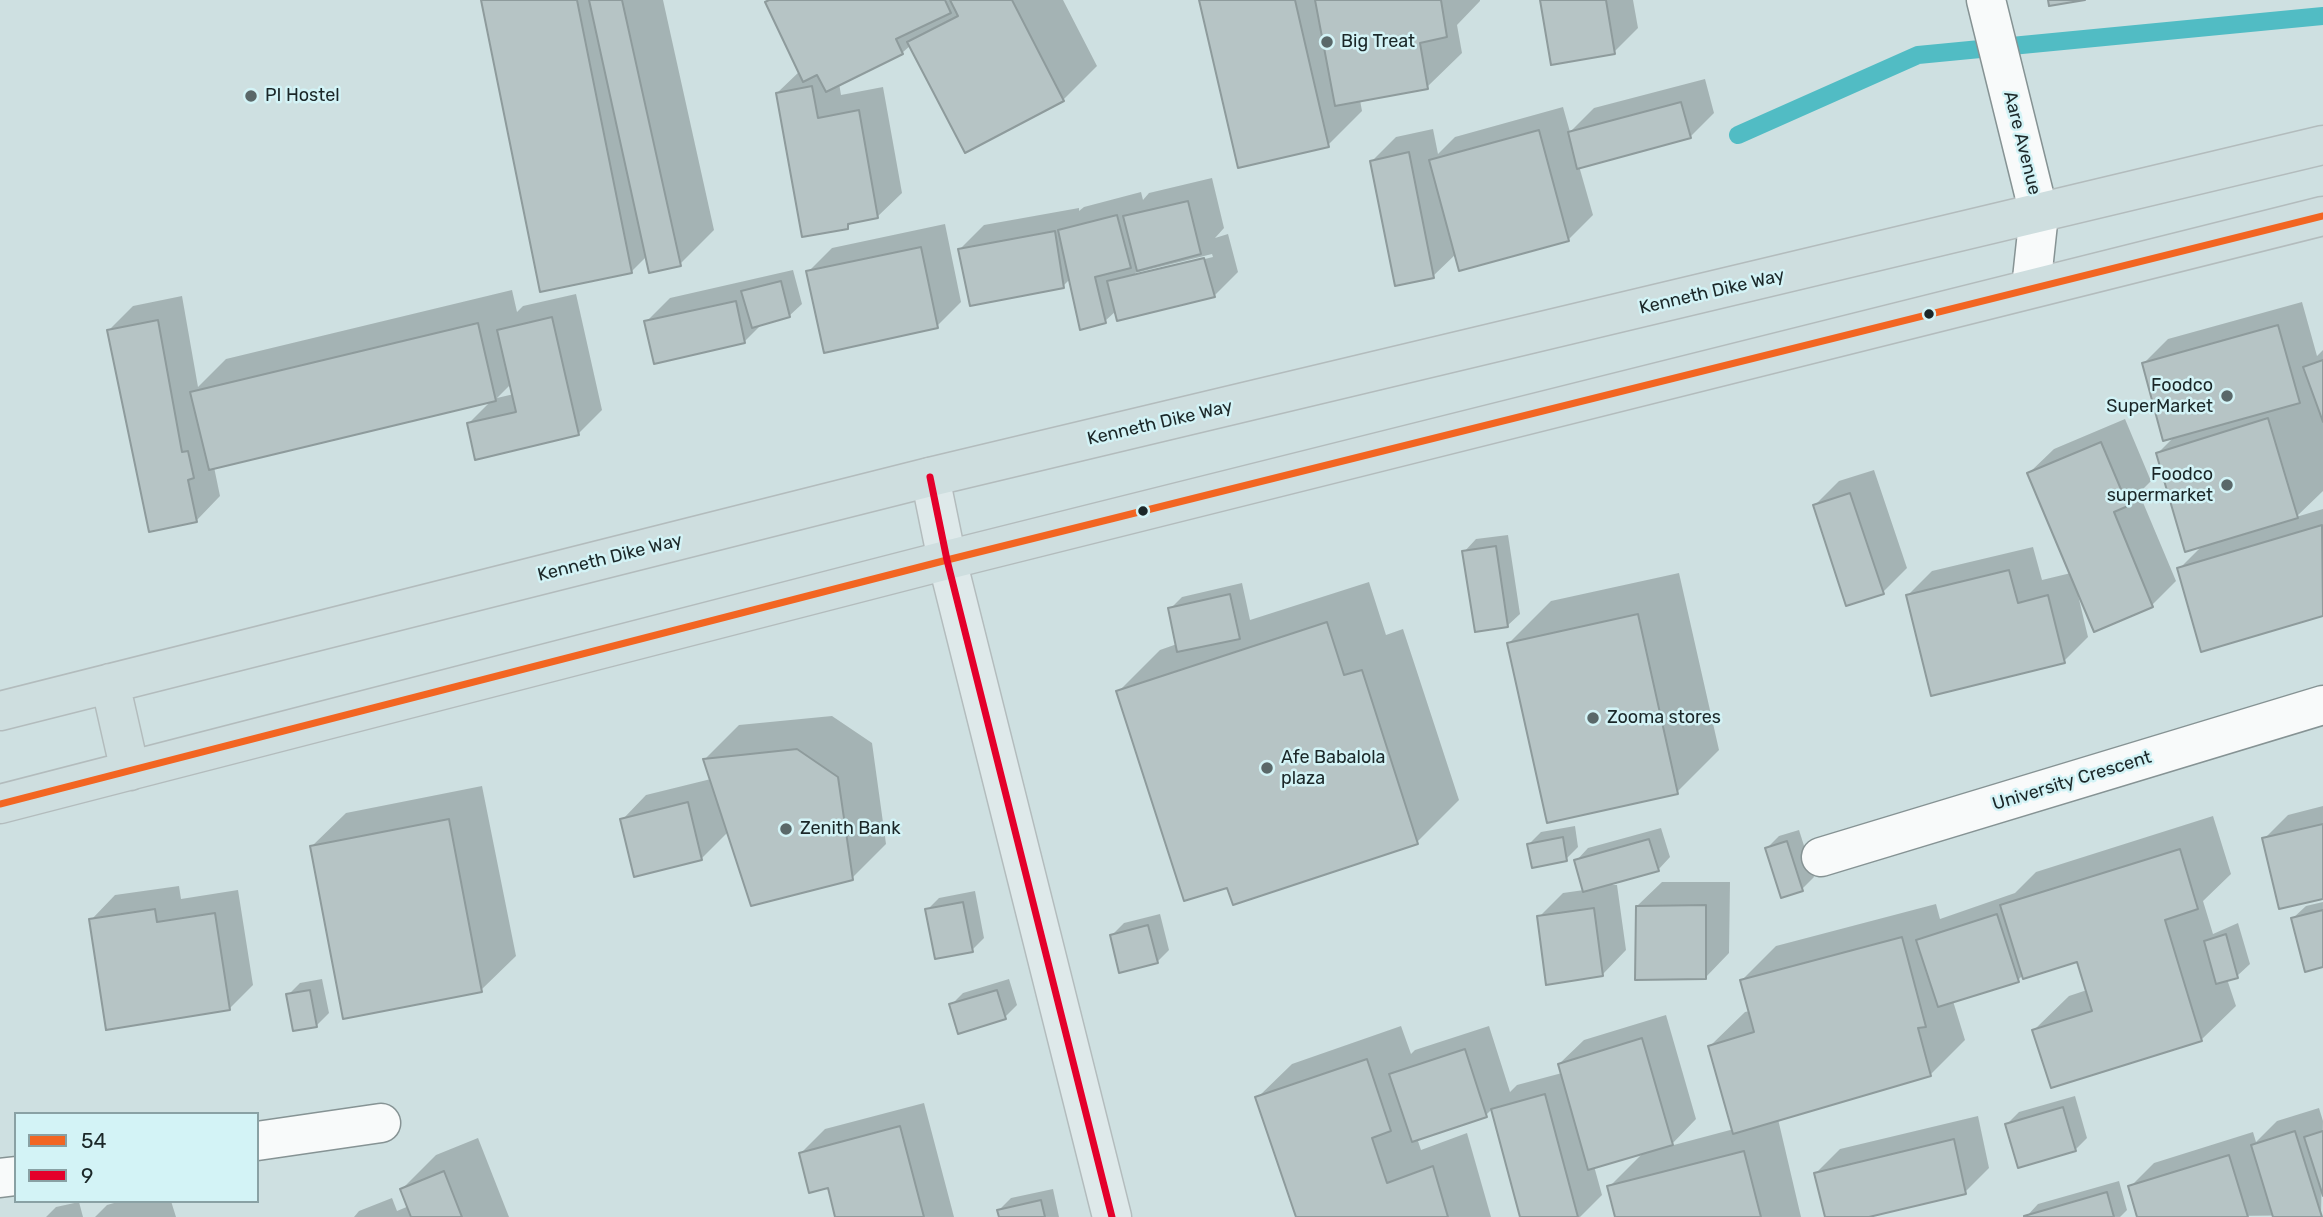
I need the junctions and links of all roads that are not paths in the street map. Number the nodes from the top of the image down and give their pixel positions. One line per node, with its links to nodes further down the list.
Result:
1 (1986, 0): 3 (street, Aare Avenue)
2 (2323, 145): 3 (highway, Kenneth Dike Way)
3 (2039, 214): 5 (street, Aare Avenue); 6 (highway, Kenneth Dike Way)
4 (2323, 216): 5 (highway)
5 (2031, 288): 7 (highway)
6 (930, 477): 7 (main road); 8 (highway, Kenneth Dike Way)
7 (947, 560): 11 (highway); 16 (main road)
8 (110, 683): 10 (highway, Kenneth Dike Way); 11 (highway)
9 (2323, 705): 13 (street, University Crescent)
10 (0, 711)
11 (130, 771): 12 (highway)
12 (0, 804)
13 (1821, 857)
14 (381, 1123): 15 (street)
15 (259, 1141)
16 (1112, 1217)

